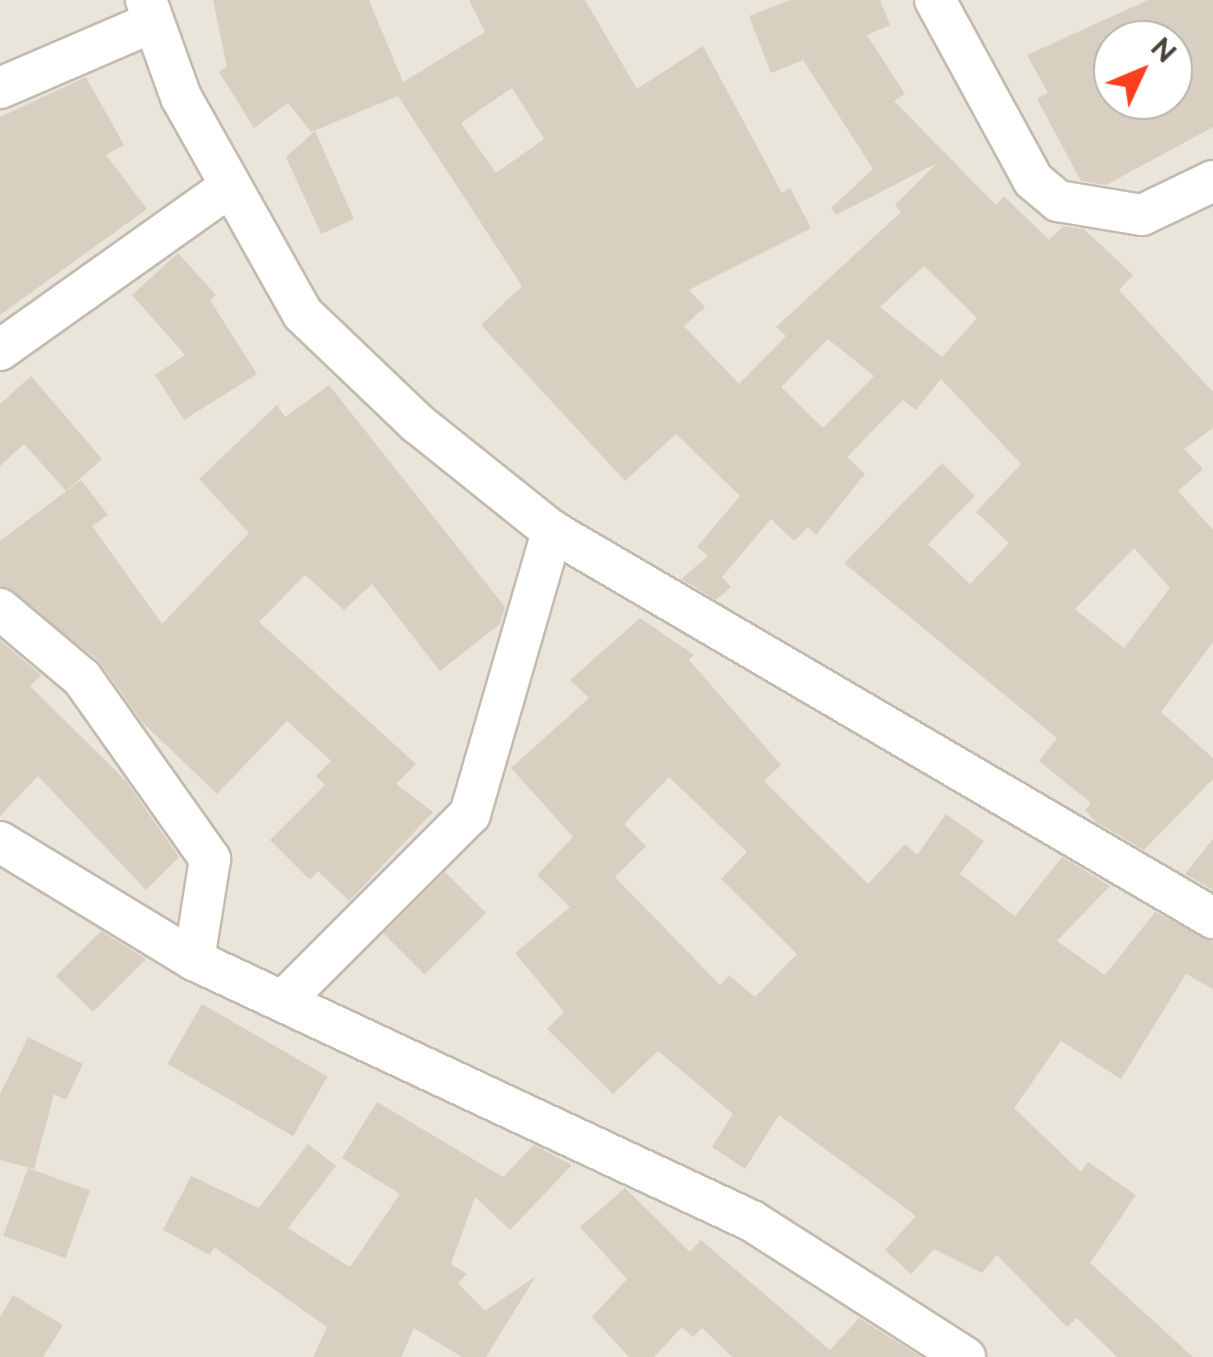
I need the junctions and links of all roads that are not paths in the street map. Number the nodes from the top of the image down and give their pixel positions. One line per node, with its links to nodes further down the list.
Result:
1 (935, 0): 4 (street)
2 (148, 12): 3 (street); 5 (street)
3 (0, 88)
4 (1213, 181)
5 (228, 188): 6 (street); 7 (street)
6 (0, 350)
7 (552, 531): 10 (street); 12 (street)
8 (0, 609): 11 (street)
9 (0, 842): 11 (street)
10 (1213, 918)
11 (194, 960): 12 (street)
12 (284, 1000): 13 (street)
13 (965, 1357)

